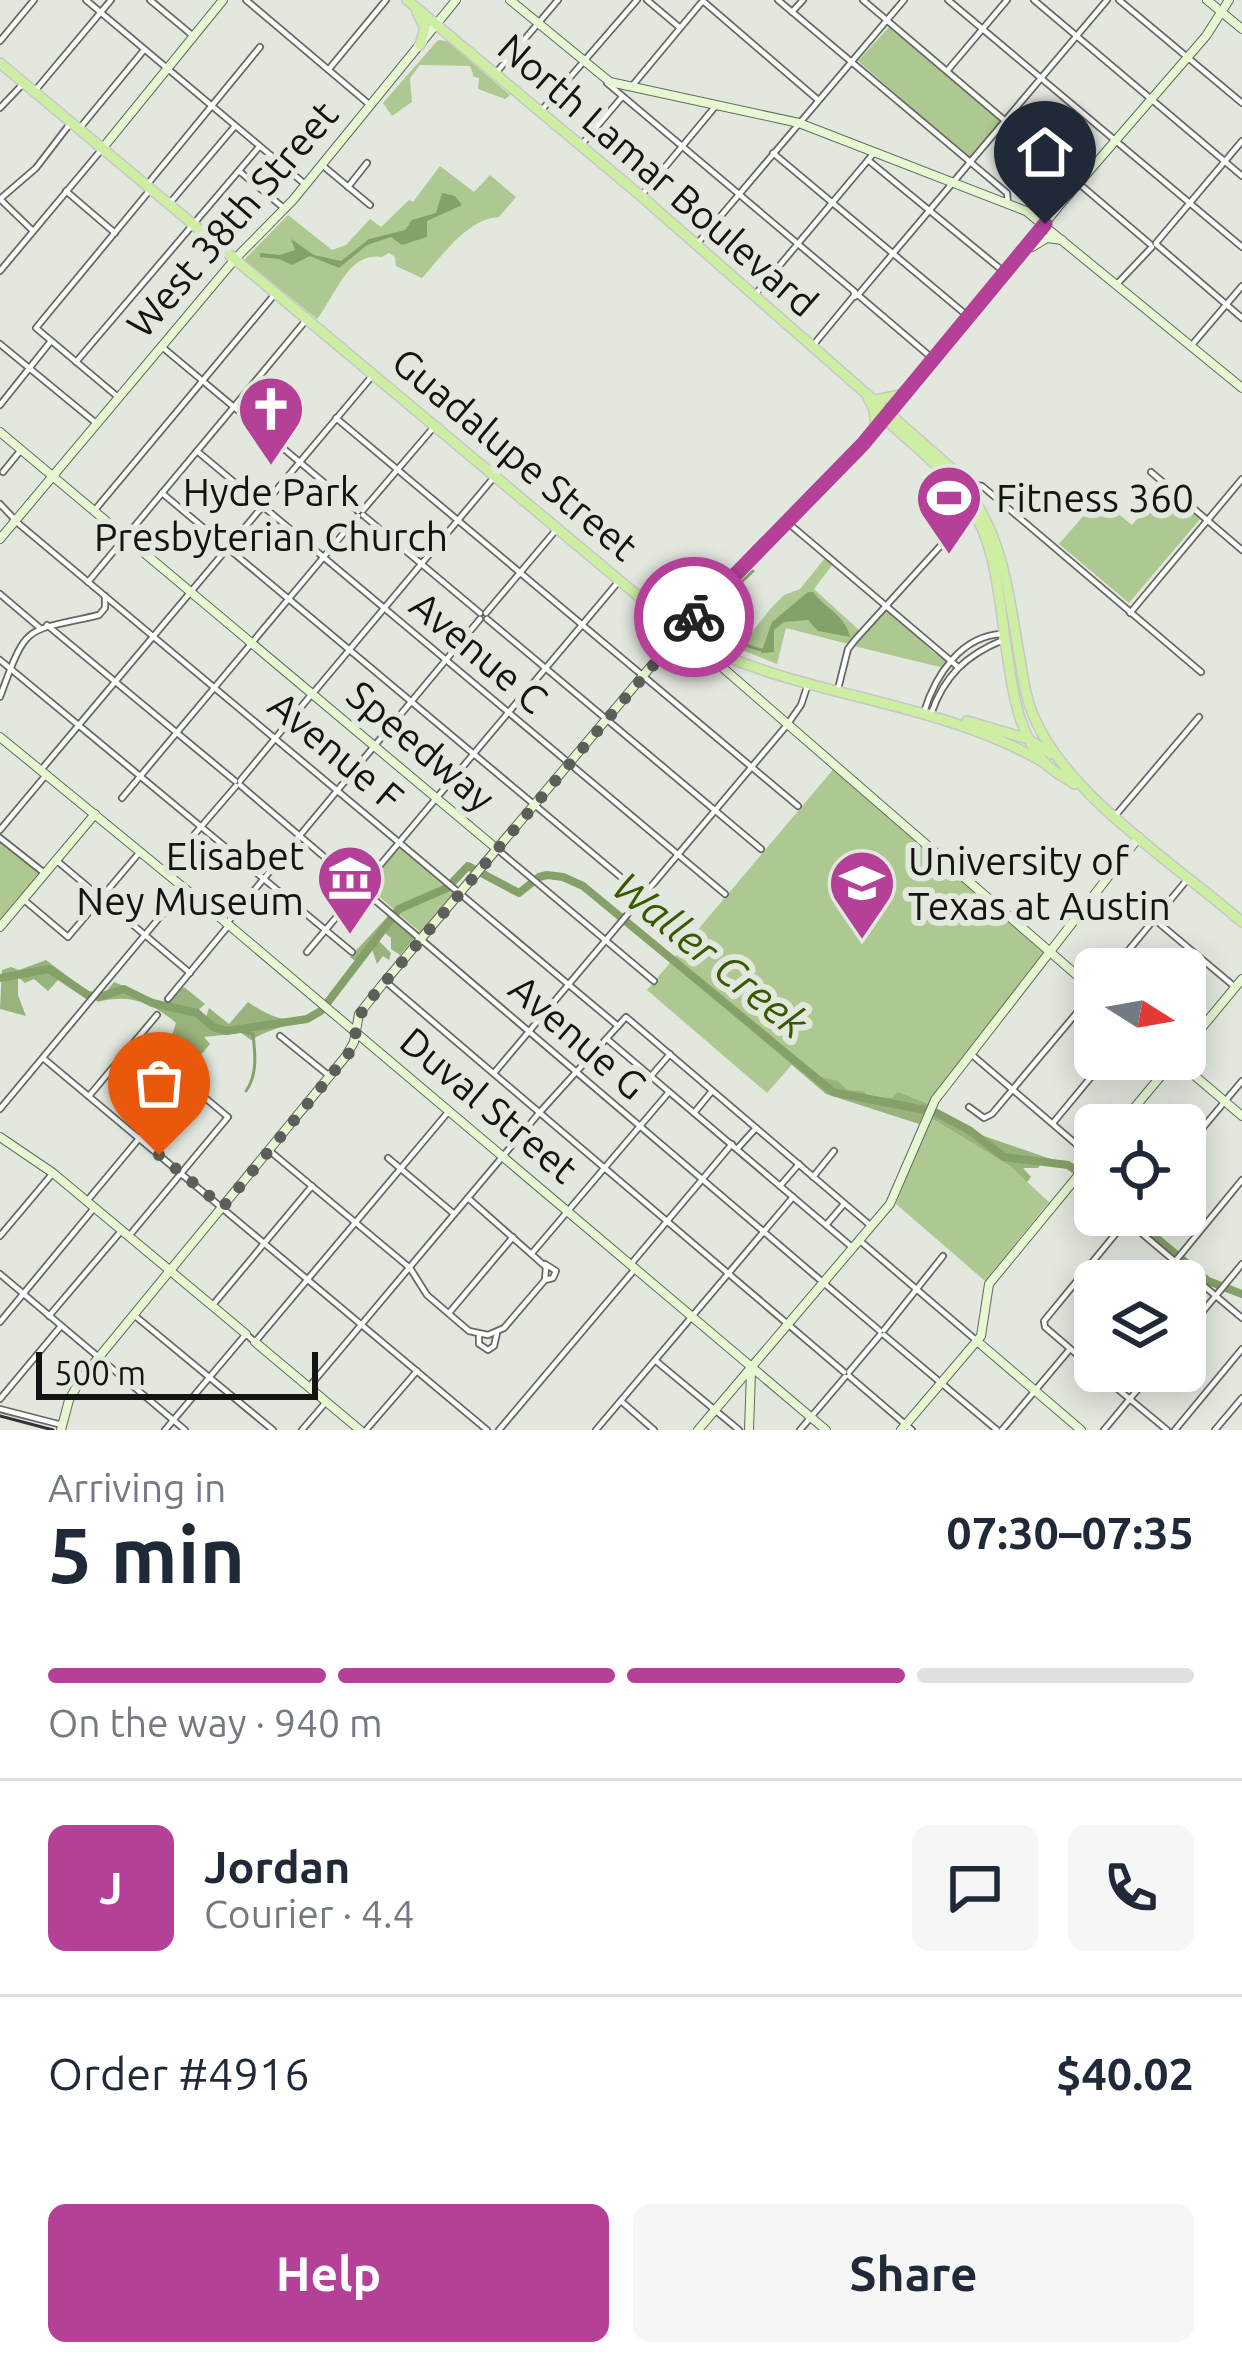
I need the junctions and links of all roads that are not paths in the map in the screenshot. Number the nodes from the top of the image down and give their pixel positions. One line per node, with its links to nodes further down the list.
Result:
1 (34, 0): 38 (street)
2 (86, 0): 27 (street)
3 (111, 0): 27 (street)
4 (150, 0): 35 (street)
5 (246, 0): 47 (street)
6 (386, 0): 47 (street)
7 (456, 0): 31 (street, West 38th Street)
8 (510, 0): 30 (street)
9 (558, 0): 30 (street)
10 (637, 0): 43 (street)
11 (647, 0): 32 (street)
12 (703, 0): 32 (street); 56 (street)
13 (778, 0): 28 (street)
14 (803, 0): 28 (street)
15 (863, 0): 29 (street)
16 (904, 0): 29 (street)
17 (948, 0): 33 (street)
18 (1007, 0): 33 (street)
19 (1034, 0): 36 (street)
20 (1107, 0): 36 (street)
21 (1119, 0): 42 (street)
22 (1208, 0): 26 (street)
23 (1229, 0): 26 (street)
24 (219, 2): 35 (street)
25 (411, 3): 31 (main road, North Lamar Boulevard); 39 (main road)
26 (1220, 10): 34 (street); 42 (street)
27 (101, 12): 41 (street); 54 (street)
28 (792, 12): 44 (street)
29 (887, 20): 44 (street); 48 (street)
30 (538, 23): 43 (street); 49 (street)
31 (436, 25): 37 (main road, North Lamar Boulevard); 39 (street, West 38th Street)
32 (680, 28): 53 (street)
33 (982, 29): 48 (street); 50 (street)
34 (1242, 29)
35 (194, 37): 46 (street)
36 (1077, 37): 50 (street); 57 (street)
37 (454, 40): 39 (main road); 49 (main road, North Lamar Boulevard)
38 (0, 41)
39 (420, 45): 60 (street, West 38th Street)
40 (260, 47): 62 (street)
41 (145, 49): 46 (street); 66 (street)
42 (1188, 58): 57 (street); 58 (street)
43 (582, 60): 51 (street); 63 (street)
44 (851, 62): 56 (street); 77 (street)
45 (0, 63): 52 (main road, Guadalupe Street)
46 (166, 70): 62 (street); 73 (street)
47 (328, 70): 60 (street)
48 (947, 71): 64 (street)
49 (495, 74): 63 (main road, North Lamar Boulevard)
50 (1042, 78): 64 (street); 68 (street)
51 (603, 79): 53 (street); 55 (street)
52 (23, 83): 54 (main road, Guadalupe Street); 61 (street)
53 (632, 86): 59 (street)
54 (34, 92): 66 (main road, Guadalupe Street)
55 (622, 97): 71 (street); 72 (street)
56 (819, 100): 65 (street)
57 (1152, 100): 68 (street); 76 (street)
58 (1242, 103)
59 (717, 104): 65 (street); 72 (street)
60 (371, 106): 79 (street, West 38th Street)
61 (0, 108)
62 (211, 108): 67 (street); 86 (street)
63 (540, 112): 71 (main road, North Lamar Boulevard)
64 (1006, 120): 77 (street); 83 (street)
65 (799, 123): 74 (street); 75 (street)
66 (75, 126): 73 (main road, Guadalupe Street); 90 (street)
67 (235, 126): 70 (street); 93 (street)
68 (1116, 141): 83 (street); 91 (street)
69 (1242, 141): 76 (street)
70 (260, 146): 80 (street); 84 (street)
71 (581, 146): 89 (main road, North Lamar Boulevard)
72 (683, 146): 88 (street); 89 (street)
73 (102, 148): 86 (main road, Guadalupe Street); 87 (street)
74 (773, 153): 88 (street); 92 (street)
75 (871, 156): 82 (street); 92 (street); 97 (street)
76 (1225, 161): 81 (street); 91 (street)
77 (969, 162): 82 (street); 94 (street)
78 (367, 163): 85 (street)
79 (322, 165): 84 (street, West 38th Street); 85 (street)
80 (238, 171): 96 (street); 98 (street)
81 (1242, 176)
82 (951, 182): 94 (street); 97 (street)
83 (1080, 183): 99 (street); 104 (street)
84 (306, 185): 96 (street, West 38th Street)
85 (347, 187): 95 (street)
86 (148, 188): 93 (main road, Guadalupe Street); 101 (street)
87 (66, 191): 100 (street); 101 (street)
88 (737, 195): 103 (street); 105 (street)
89 (641, 196): 103 (main road, North Lamar Boulevard)
90 (0, 199): 100 (street)
91 (1189, 202): 104 (street); 106 (street)
92 (832, 203): 105 (street); 108 (street)
93 (169, 204): 98 (main road, Guadalupe Street)
94 (1008, 204): 99 (street)
95 (370, 205)
96 (285, 209): 109 (street, West 38th Street)
97 (928, 209): 108 (street); 111 (street)
98 (193, 224): 109 (main road, Guadalupe Street); 127 (street)
99 (1045, 224): 102 (street); 107 (street)
100 (33, 230): 110 (street)
101 (115, 233): 121 (street)
102 (1063, 240): 107 (street); 112 (street)
103 (697, 244): 116 (main road, North Lamar Boulevard)
104 (1153, 244): 112 (street); 117 (street)
105 (797, 246): 115 (street); 116 (street)
106 (1242, 247)
107 (1026, 251): 111 (street)
108 (892, 252): 115 (street); 120 (street)
109 (235, 259): 114 (main road, Guadalupe Street); 123 (street, West 38th Street)
110 (0, 271)
111 (1007, 274): 120 (street)
112 (1117, 284): 124 (street)
113 (1242, 286): 117 (street)
114 (276, 293): 119 (main road, Guadalupe Street); 130 (street)
115 (856, 294): 125 (street); 126 (street)
116 (754, 296): 125 (main road, North Lamar Boulevard)
117 (1226, 304): 118 (street); 124 (street)
118 (1242, 318)
119 (307, 319): 129 (main road, Guadalupe Street); 136 (street)
120 (970, 319): 126 (street)
121 (51, 341): 127 (street); 128 (street)
122 (0, 344): 128 (street)
123 (161, 346): 130 (street); 133 (street, West 38th Street)
124 (1191, 346): 131 (street)
125 (812, 348): 134 (main road, North Lamar Boulevard)
126 (935, 361): 132 (street)
127 (76, 362): 133 (street)
128 (29, 369): 135 (street); 139 (street)
129 (373, 374): 138 (street); 140 (main road, Guadalupe Street)
130 (203, 381): 136 (street); 157 (street)
131 (1242, 388)
132 (906, 394): 134 (main road); 137 (street)
133 (118, 397): 139 (street, West 38th Street)
134 (872, 402): 137 (main road, North Lamar Boulevard); 141 (main road)
135 (0, 406)
136 (233, 407): 144 (street); 145 (street)
137 (887, 416): 141 (street); 152 (main road, North Lamar Boulevard)
138 (336, 418): 145 (street); 146 (street)
139 (96, 423): 149 (street, West 38th Street)
140 (434, 426): 146 (street); 150 (main road, Guadalupe Street)
141 (875, 429): 163 (street)
142 (0, 432): 143 (street, Speedway)
143 (21, 449): 147 (street); 149 (street, Speedway)
144 (197, 451): 153 (street); 156 (street, Avenue C)
145 (300, 463): 156 (street); 159 (street)
146 (397, 470): 159 (street); 161 (street)
147 (3, 472)
148 (1151, 472): 162 (street)
149 (53, 476): 157 (street, Speedway); 160 (street, West 38th Street)
150 (495, 476): 161 (street); 164 (main road, Guadalupe Street)
151 (1242, 479): 162 (street)
152 (964, 488): 154 (street); 154 (street); 158 (main road, North Lamar Boulevard); 169 (main road, North Lamar Boulevard)
153 (162, 493): 165 (street); 168 (street)
154 (995, 499): 183 (street)
155 (0, 504): 160 (street, Avenue F)
156 (262, 506): 168 (street); 170 (street, Avenue C)
157 (94, 511): 165 (street, Speedway)
158 (972, 512): 169 (main road, North Lamar Boulevard); 180 (street)
159 (361, 513): 170 (street); 171 (street)
160 (16, 520): 166 (street, West 38th Street); 174 (street, Avenue F)
161 (458, 521): 171 (street); 172 (street)
162 (1207, 521): 167 (street); 183 (street)
163 (787, 522): 179 (street); 180 (street)
164 (557, 529): 172 (street); 173 (main road, Guadalupe Street)
165 (125, 536): 174 (street); 175 (street, Speedway)
166 (0, 539)
167 (1241, 546)
168 (227, 547): 175 (street); 178 (street)
169 (995, 549): 188 (main road, North Lamar Boulevard)
170 (324, 557): 178 (street); 181 (street, Avenue C)
171 (421, 565): 181 (street); 184 (street)
172 (520, 572): 184 (street); 185 (street)
173 (619, 580): 182 (main road, Guadalupe Street); 185 (street)
174 (87, 582): 177 (street, Avenue F)
175 (190, 592): 189 (street); 191 (street, Speedway)
176 (0, 594): 186 (street, Avenue G)
177 (105, 596): 186 (street); 189 (street, Avenue F)
178 (290, 599): 191 (street); 192 (street)
179 (706, 604): 182 (main road); 187 (street)
180 (886, 605): 195 (street); 206 (street)
181 (385, 608): 192 (street); 194 (street, Avenue C)
182 (655, 611): 187 (main road, Guadalupe Street)
183 (1130, 613): 200 (street)
184 (483, 616): 194 (street); 199 (street)
185 (581, 625): 199 (street); 201 (street)
186 (44, 626): 198 (street); 203 (street, Avenue G)
187 (680, 632): 190 (main road, Guadalupe Street); 201 (street)
188 (1011, 635): 195 (street); 196 (main road, North Lamar Boulevard); 197 (street); 204 (main road, North Lamar Boulevard)
189 (153, 637): 203 (street); 205 (street, Avenue F)
190 (692, 641): 202 (main road); 216 (street, Guadalupe Street)
191 (252, 644): 205 (street); 207 (street, Speedway)
192 (350, 650): 207 (street); 209 (street)
193 (0, 660): 198 (street)
194 (446, 660): 209 (street); 210 (street, Avenue C)
195 (952, 660): 197 (street); 211 (street)
196 (1011, 664): 204 (main road); 214 (main road, North Lamar Boulevard)
197 (958, 667): 211 (street)
198 (9, 668): 208 (street); 217 (street)
199 (545, 668): 210 (street); 213 (street)
200 (1201, 672)
201 (643, 676): 213 (street); 228 (street)
202 (809, 681): 206 (main road); 216 (street)
203 (116, 682): 217 (street); 219 (street, Avenue G)
204 (1024, 687): 225 (main road, North Lamar Boulevard)
205 (214, 688): 219 (street); 221 (street, Avenue F)
206 (838, 689): 211 (main road)
207 (312, 694): 221 (street); 223 (street, Speedway)
208 (0, 697)
209 (412, 701): 223 (street); 224 (street)
210 (508, 712): 224 (street); 227 (street, Avenue C)
211 (928, 713): 215 (main road)
212 (1199, 717): 240 (street)
213 (606, 719): 227 (street); 238 (street)
214 (1021, 719): 218 (main road); 222 (main road, North Lamar Boulevard)
215 (950, 720): 218 (main road); 226 (main road)
216 (787, 725): 228 (street); 275 (street, Guadalupe Street)
217 (79, 726): 229 (street); 230 (street)
218 (1008, 732): 222 (main road)
219 (177, 733): 230 (street); 231 (street, Avenue G)
220 (0, 737): 229 (street, Duval Street)
221 (275, 739): 231 (street); 232 (street, Avenue F)
222 (1028, 739): 225 (main road); 226 (main road, North Lamar Boulevard)
223 (374, 746): 232 (street); 235 (street, Speedway)
224 (474, 753): 235 (street); 236 (street)
225 (1055, 758): 233 (main road, North Lamar Boulevard)
226 (1043, 762): 233 (main road, North Lamar Boulevard)
227 (569, 763): 236 (street); 249 (street, Avenue C)
228 (751, 767): 237 (street); 238 (street)
229 (44, 772): 239 (street, Duval Street); 242 (street)
230 (140, 777): 234 (street); 241 (street)
231 (238, 783): 241 (street); 243 (street, Avenue G)
232 (337, 791): 243 (street); 245 (street, Avenue F)
233 (1089, 793): 240 (main road, North Lamar Boulevard)
234 (122, 798)
235 (436, 798): 245 (street); 246 (street, Speedway)
236 (534, 804): 246 (street); 259 (street)
237 (798, 806)
238 (715, 810): 247 (street); 249 (street)
239 (94, 814): 248 (street, Duval Street); 250 (street)
240 (1115, 816): 244 (main road, North Lamar Boulevard)
241 (200, 828): 251 (street); 254 (street)
242 (0, 834): 252 (street)
243 (299, 835): 254 (street); 255 (street, Avenue G)
244 (1140, 836): 253 (main road, North Lamar Boulevard); 275 (street)
245 (399, 843): 255 (street); 257 (street, Avenue F)
246 (497, 848): 257 (street); 270 (street, Speedway)
247 (760, 849)
248 (140, 851): 251 (street, Duval Street); 260 (street)
249 (678, 854): 258 (street, Avenue C); 259 (street)
250 (56, 860): 252 (street); 260 (street)
251 (164, 871): 256 (street, Duval Street)
252 (45, 873): 261 (street)
253 (1190, 878): 262 (street); 263 (main road, North Lamar Boulevard)
254 (262, 880): 264 (street); 266 (street)
255 (362, 887): 266 (street); 269 (street, Avenue G)
256 (184, 888): 264 (street, Duval Street); 267 (street)
257 (453, 888): 269 (street); 282 (street, Avenue F)
258 (725, 894)
259 (644, 896): 268 (street); 270 (street)
260 (101, 898): 261 (street); 267 (street)
261 (23, 899): 265 (street)
262 (1154, 919): 271 (street); 272 (street)
263 (1242, 922)
264 (228, 924): 277 (street); 287 (street, Duval Street)
265 (0, 927)
266 (325, 931): 273 (street); 274 (street)
267 (145, 935): 277 (street); 297 (street)
268 (690, 935)
269 (421, 939): 279 (street); 290 (street, Avenue G)
270 (606, 940): 280 (street, Speedway); 282 (street)
271 (1130, 948)
272 (1188, 948)
273 (307, 952)
274 (352, 952)
275 (1049, 953): 278 (street, Guadalupe Street); 296 (street)
276 (1206, 961): 281 (street)
277 (190, 973): 283 (street)
278 (1074, 974)
279 (386, 981): 284 (street); 299 (street)
280 (654, 981)
281 (1238, 983): 288 (street)
282 (568, 985): 289 (street, Avenue F); 290 (street)
283 (168, 999)
284 (359, 1014): 287 (street); 291 (street)
285 (157, 1015): 293 (street)
286 (1074, 1016): 307 (street)
287 (343, 1021): 291 (street, Duval Street)
288 (1206, 1022)
289 (618, 1026): 294 (street); 295 (street)
290 (530, 1030): 298 (street, Avenue G); 299 (street)
291 (360, 1035): 300 (street); 315 (street, Duval Street)
292 (280, 1036): 300 (street)
293 (136, 1040): 306 (street); 310 (street)
294 (607, 1040): 298 (street); 301 (street)
295 (670, 1054): 301 (street); 308 (street)
296 (971, 1054): 307 (street); 352 (street)
297 (43, 1058): 310 (street); 314 (street)
298 (578, 1072): 316 (street); 321 (street, Avenue G)
299 (494, 1073): 316 (street)
300 (329, 1076): 327 (street)
301 (651, 1076): 309 (street)
302 (1089, 1080): 319 (street)
303 (1158, 1080): 312 (street)
304 (1200, 1080): 311 (street)
305 (1242, 1081): 311 (street)
306 (186, 1082): 324 (street); 335 (street)
307 (1013, 1089): 313 (street); 319 (street)
308 (712, 1090): 317 (street); 322 (street)
309 (669, 1092): 317 (street); 321 (street)
310 (89, 1096): 324 (street)
311 (1225, 1101): 318 (street); 320 (street)
312 (1138, 1104)
313 (969, 1108)
314 (0, 1109)
315 (449, 1111): 329 (street, Duval Street); 332 (street)
316 (541, 1112): 329 (street); 333 (street)
317 (694, 1113): 326 (street)
318 (1242, 1116)
319 (1053, 1123): 325 (street)
320 (1206, 1124)
321 (640, 1126): 333 (street); 337 (street, Avenue G)
322 (755, 1127): 326 (street); 331 (street)
323 (0, 1137): 334 (street)
324 (139, 1138): 335 (street); 344 (street)
325 (1074, 1140)
326 (735, 1147): 337 (street); 341 (street)
327 (269, 1150): 340 (street); 346 (street)
328 (834, 1151): 336 (street)
329 (503, 1156): 343 (street); 347 (street, Duval Street)
330 (388, 1158): 332 (street)
331 (799, 1164): 336 (street); 341 (street)
332 (401, 1169): 348 (street); 349 (street)
333 (604, 1169): 347 (street); 350 (street)
334 (53, 1173): 344 (street); 355 (street)
335 (181, 1173): 346 (street); 354 (street)
336 (813, 1177): 345 (street)
337 (702, 1179): 350 (street); 353 (street, Avenue G)
338 (1074, 1180): 390 (street)
339 (1242, 1180): 363 (street)
340 (312, 1186): 349 (street); 359 (street)
341 (780, 1186): 342 (street)
342 (793, 1197): 351 (street); 353 (street)
343 (468, 1198): 348 (street); 358 (street)
344 (91, 1204): 354 (street); 374 (street)
345 (844, 1204): 351 (street); 352 (street)
346 (223, 1207): 359 (street); 367 (street)
347 (568, 1211): 361 (street); 365 (street, Duval Street)
348 (454, 1214): 366 (street)
349 (353, 1221): 366 (street); 370 (street)
350 (666, 1221): 365 (street); 368 (street)
351 (826, 1226): 360 (street)
352 (871, 1226): 360 (street)
353 (764, 1232): 368 (street); 371 (street, Avenue G)
354 (125, 1233): 367 (street); 379 (street)
355 (0, 1236)
356 (1111, 1236): 392 (street)
357 (1150, 1236): 363 (street)
358 (513, 1237): 361 (street); 377 (street)
359 (265, 1242): 370 (street); 375 (street)
360 (856, 1244): 371 (street); 373 (street)
361 (532, 1253): 386 (street)
362 (943, 1256): 373 (street)
363 (1178, 1258): 372 (street)
364 (1242, 1264): 372 (street)
365 (633, 1266): 380 (street, Duval Street); 423 (street)
366 (410, 1268): 377 (street); 383 (street)
367 (170, 1271): 375 (street); 378 (street)
368 (729, 1273): 380 (street); 384 (street)
369 (0, 1274): 374 (street)
370 (307, 1277): 383 (street); 391 (street)
371 (823, 1282): 384 (street); 387 (street, Avenue G)
372 (1221, 1290): 376 (street); 381 (street)
373 (918, 1291): 387 (street); 390 (street)
374 (23, 1294): 379 (street); 382 (street)
375 (212, 1306): 388 (street)
376 (1206, 1308)
377 (448, 1313): 389 (street)
378 (134, 1315): 395 (street); 400 (street)
379 (50, 1316): 385 (street)
380 (693, 1316): 396 (street); 397 (street, Duval Street)
381 (1242, 1318)
382 (0, 1322)
383 (361, 1323): 398 (street); 402 (street)
384 (787, 1324): 397 (street); 399 (street)
385 (61, 1326): 395 (street); 407 (street)
386 (497, 1333): 389 (street); 389 (street)
387 (882, 1333): 399 (street); 401 (street, Avenue G)
388 (246, 1334): 391 (street); 400 (street)
389 (479, 1335)
390 (977, 1341): 401 (street); 403 (street)
391 (254, 1342): 402 (street)
392 (1070, 1349): 394 (street); 403 (street)
393 (1242, 1349): 434 (street)
394 (1074, 1352)
395 (99, 1358): 414 (street); 415 (street)
396 (656, 1361): 409 (street); 412 (street)
397 (752, 1367): 412 (street); 413 (street, Duval Street); 428 (street)
398 (417, 1371): 421 (street); 422 (street)
399 (847, 1374): 413 (street); 416 (street)
400 (209, 1378): 414 (street); 419 (street)
401 (941, 1383): 416 (street); 431 (street, Avenue G)
402 (309, 1387): 410 (street)
403 (1036, 1391): 431 (street); 432 (street)
404 (1122, 1392): 408 (street)
405 (1136, 1392): 408 (street)
406 (1242, 1398): 435 (street)
407 (0, 1399)
408 (1130, 1399): 433 (street); 434 (street)
409 (621, 1401): 424 (street); 425 (street)
410 (326, 1402): 420 (street); 421 (street)
411 (0, 1409): 415 (street)
412 (715, 1410): 426 (street); 427 (street)
413 (811, 1417): 429 (street); 430 (street, Duval Street)
414 (173, 1420): 417 (street); 418 (street)
415 (62, 1428)
416 (906, 1428)
417 (165, 1430)
418 (185, 1430)
419 (273, 1430)
420 (302, 1430)
421 (363, 1430)
422 (487, 1430)
423 (499, 1430)
424 (596, 1430)
425 (654, 1430)
426 (698, 1430)
427 (739, 1430)
428 (749, 1430)
429 (800, 1430)
430 (826, 1430)
431 (999, 1430)
432 (1081, 1430)
433 (1104, 1430)
434 (1171, 1430)
435 (1215, 1430)

